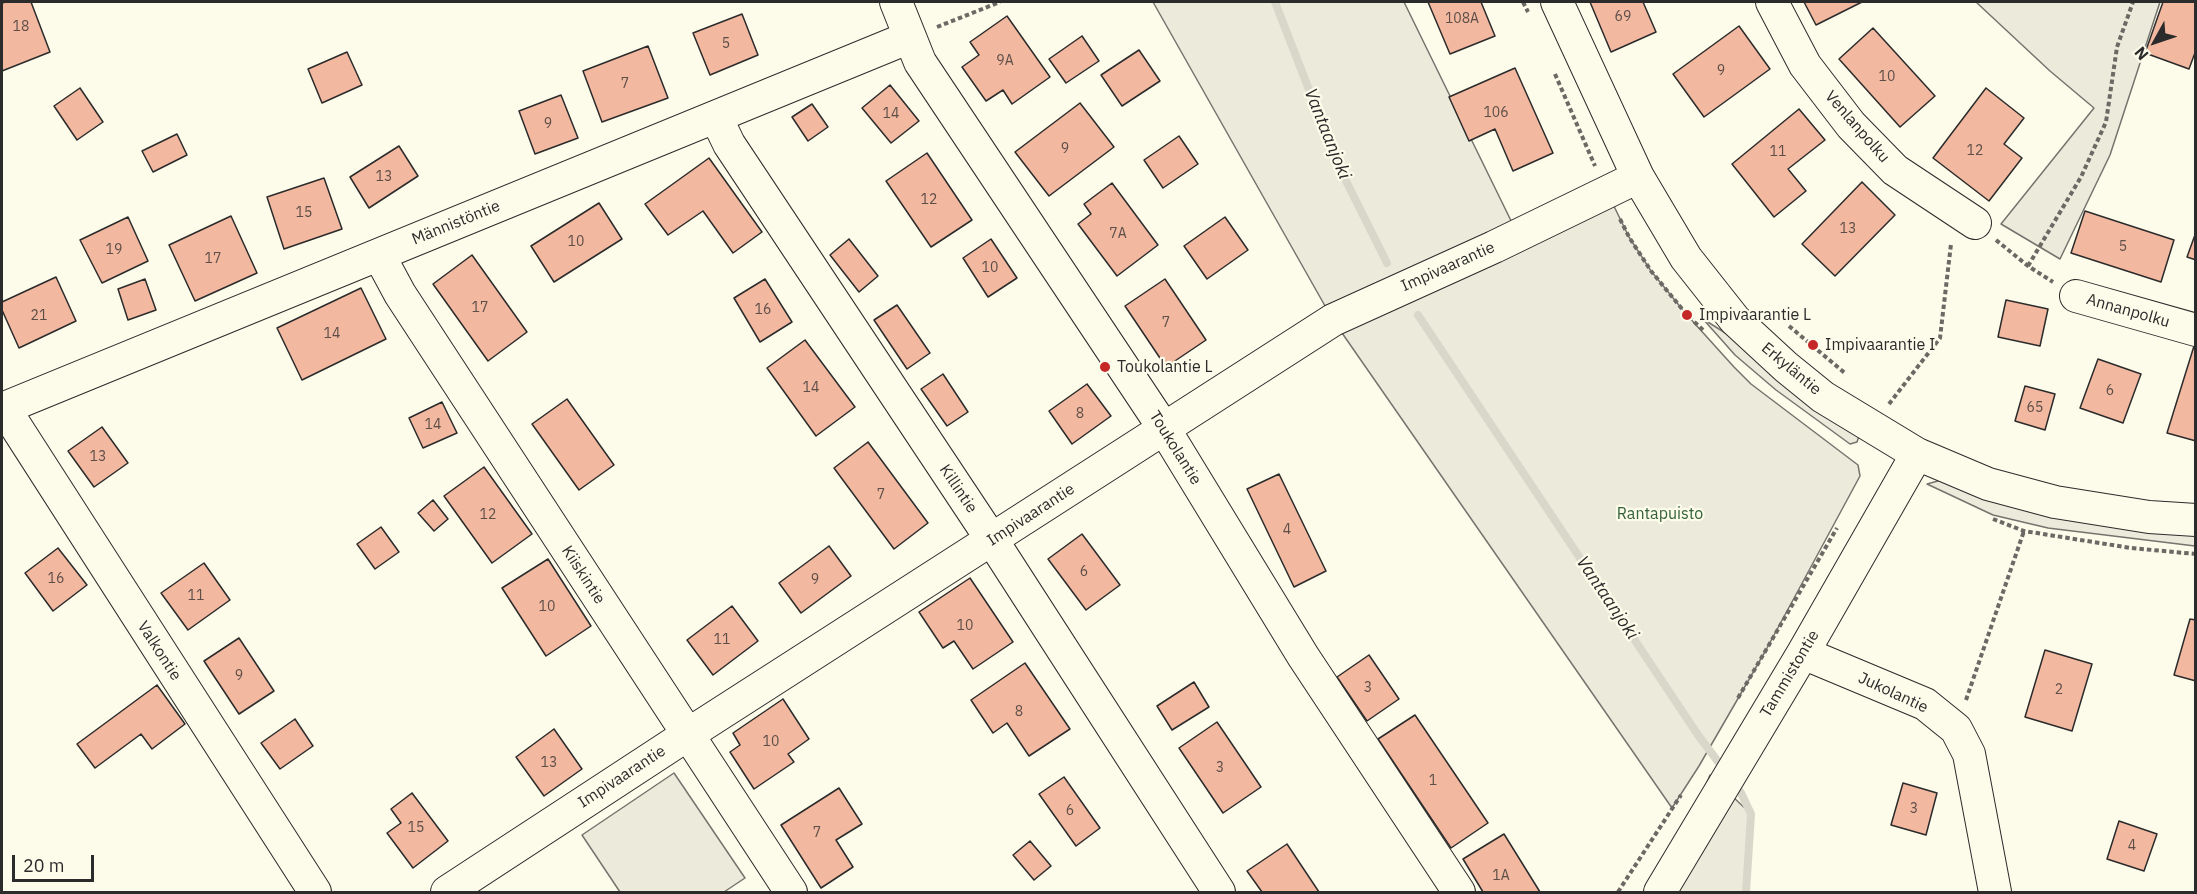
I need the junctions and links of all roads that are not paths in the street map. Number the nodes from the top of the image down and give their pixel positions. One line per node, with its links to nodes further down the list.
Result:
1 (896, 2): 4 (street, Toukolantie)
2 (1557, 2): 6 (street, Erkyläntie)
3 (1772, 2): 7 (street, Venlanpolku)
4 (910, 37): 5 (street, Männistöntie); 12 (street, Toukolantie)
5 (716, 117): 8 (street, Männistöntie); 15 (street, Killintie)
6 (1638, 177): 12 (street, Impivaarantie); 13 (street, Erkyläntie)
7 (1965, 217)
8 (379, 255): 11 (street, Männistöntie); 17 (street, Kiiskintie)
9 (2076, 296): 10 (street, Annanpolku)
10 (2190, 321)
11 (3, 409): 18 (street, Valkontie)
12 (1165, 430): 15 (street, Impivaarantie); 22 (street, Toukolantie)
13 (1917, 454): 14 (street, Erkyläntie); 16 (street, Tammistontie)
14 (2196, 520)
15 (992, 540): 17 (street, Impivaarantie); 21 (street, Killintie)
16 (1803, 653): 23 (street, Tammistontie); 24 (street, Jukolantie)
17 (687, 735): 19 (street, Impivaarantie); 20 (street, Kiiskintie)
18 (315, 892)
19 (447, 892)
20 (791, 892)
21 (1219, 892)
22 (1459, 892)
23 (1660, 892)
24 (1995, 892)

